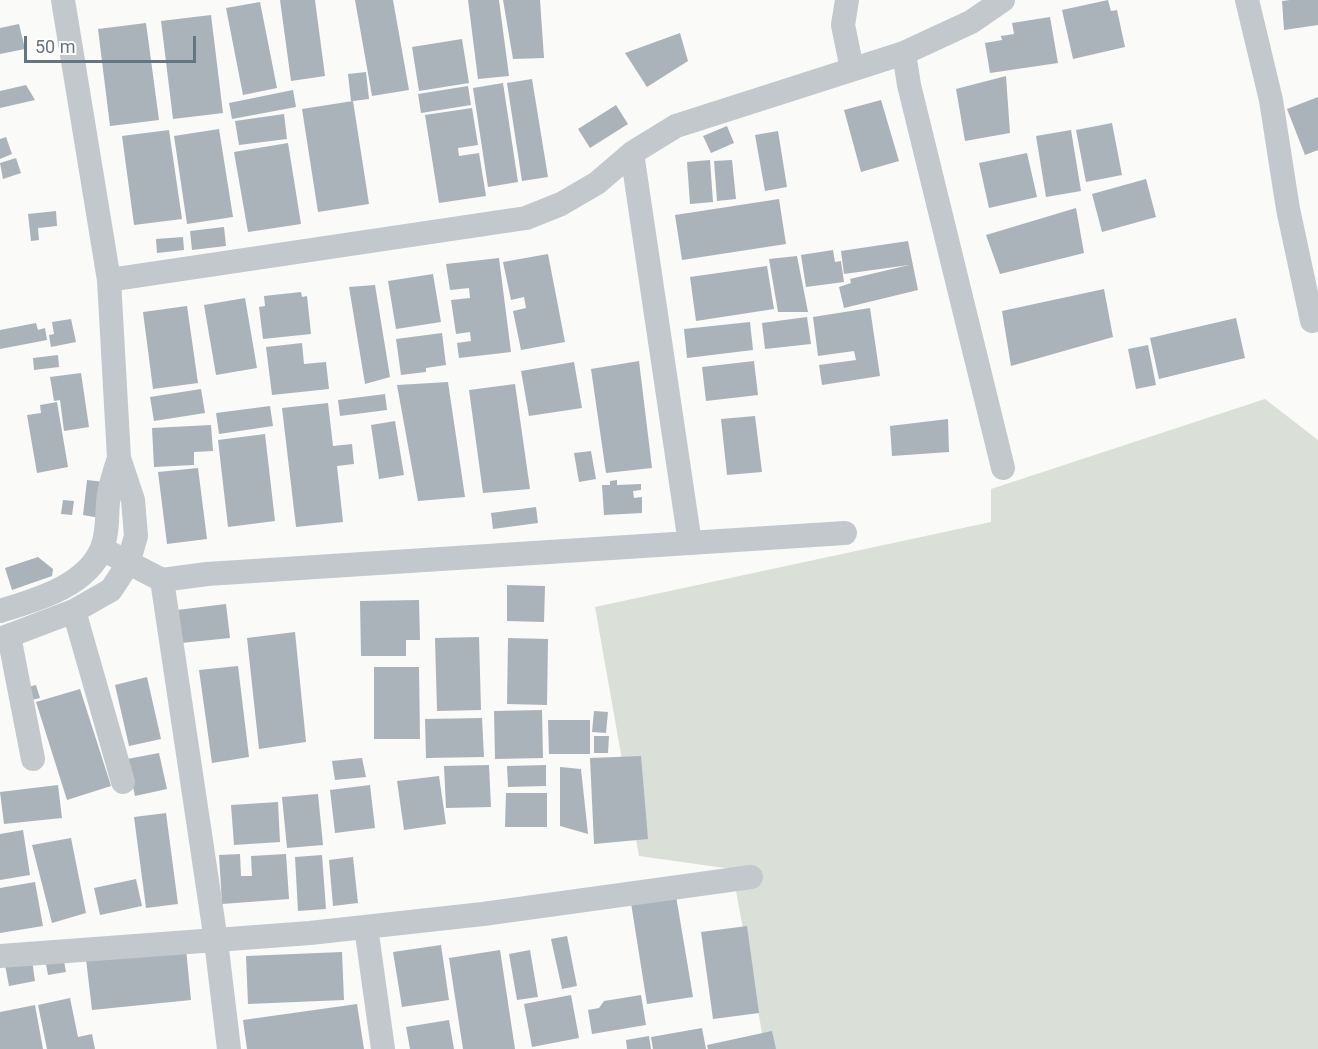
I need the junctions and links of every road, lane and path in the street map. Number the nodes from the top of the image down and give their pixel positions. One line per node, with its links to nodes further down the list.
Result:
1 (63, 0): 8 (street)
2 (847, 0): 6 (street)
3 (1003, 0): 5 (street)
4 (1247, 0): 9 (street)
5 (904, 53): 6 (street); 11 (street)
6 (852, 69): 7 (street)
7 (632, 153): 8 (street); 13 (street)
8 (109, 280): 10 (street)
9 (1312, 321)
10 (119, 458): 14 (street); 15 (street)
11 (1003, 468)
12 (845, 533): 13 (street)
13 (690, 543): 16 (street)
14 (102, 549): 15 (street); 17 (street)
15 (128, 564): 16 (street); 18 (street)
16 (162, 580): 24 (street)
17 (0, 611)
18 (74, 611): 19 (street); 21 (street)
19 (5, 637): 20 (street)
20 (33, 759)
21 (123, 782)
22 (751, 877): 23 (street)
23 (366, 927): 24 (street); 27 (street)
24 (216, 941): 25 (street); 26 (street)
25 (0, 956)
26 (229, 1049)
27 (384, 1049)

